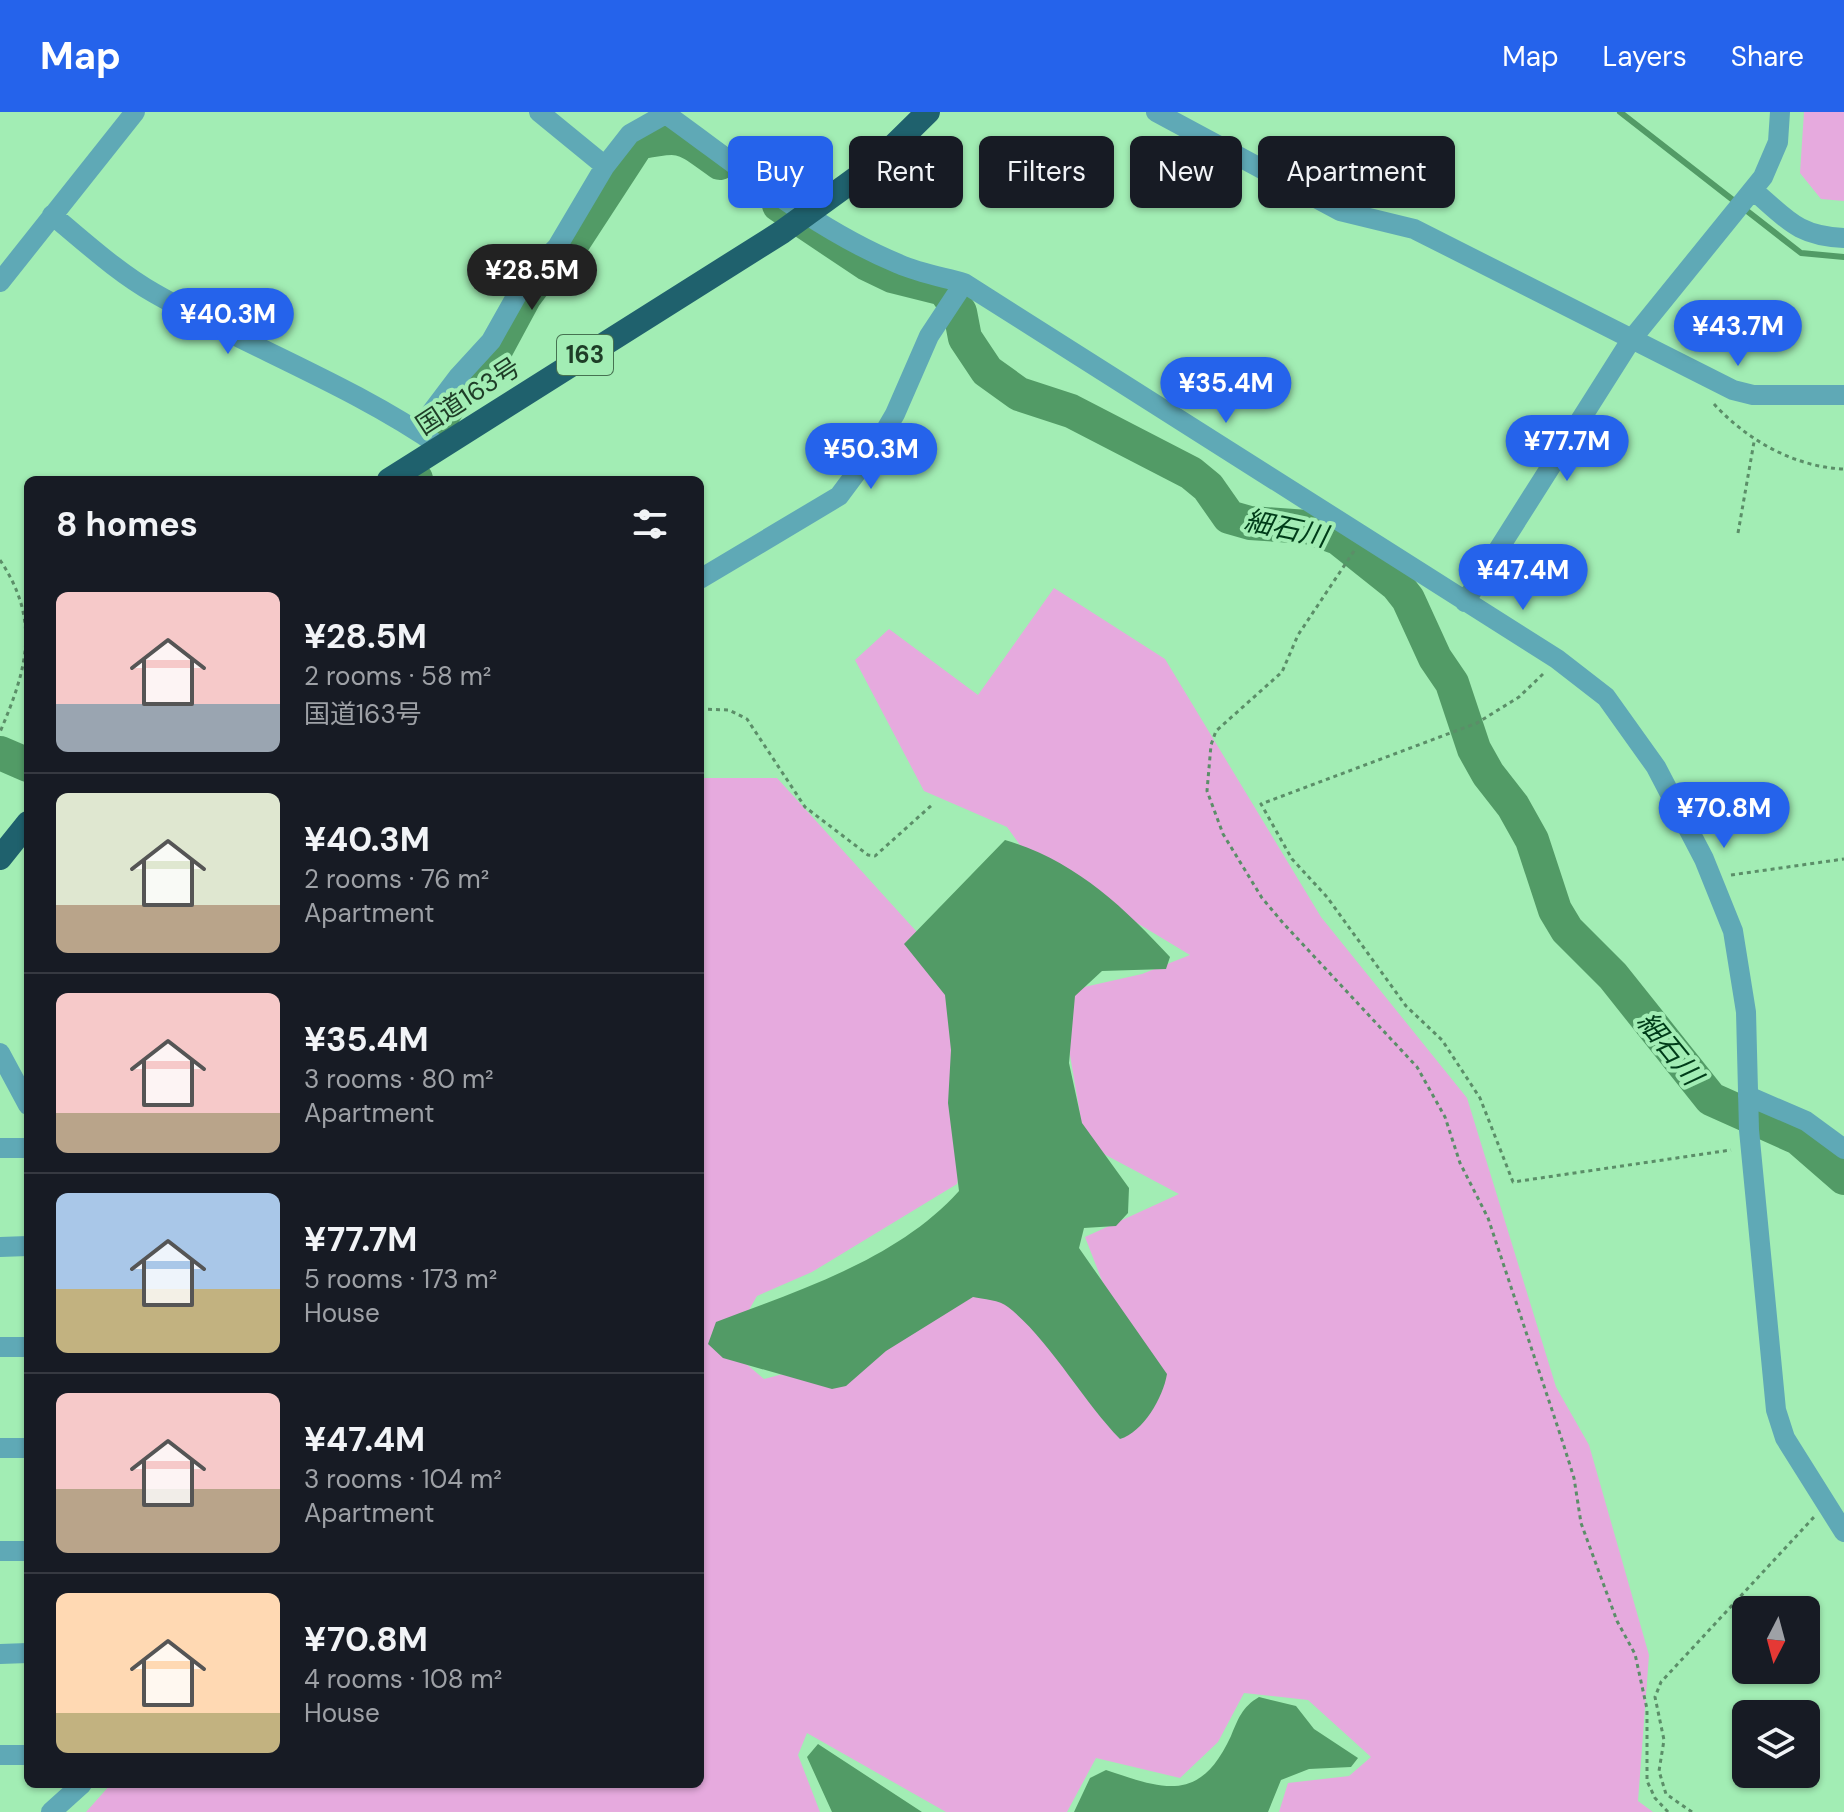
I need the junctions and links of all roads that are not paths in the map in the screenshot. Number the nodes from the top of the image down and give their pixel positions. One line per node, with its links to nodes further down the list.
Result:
1 (135, 112): 10 (street)
2 (539, 112): 7 (street)
3 (928, 112): 9 (highway, 国道163号 / 163)
4 (1156, 112): 14 (street)
5 (1780, 112): 8 (street)
6 (667, 113): 7 (street); 9 (street)
7 (605, 166): 16 (street)
8 (1750, 193): 11 (street); 14 (street)
9 (808, 214): 13 (street); 17 (highway, 国道163号 / 163)
10 (52, 215): 12 (street); 16 (street)
11 (1844, 238)
12 (0, 282)
13 (962, 286): 19 (street); 20 (street)
14 (1631, 340): 15 (street); 20 (street)
15 (1844, 395)
16 (418, 430): 17 (street)
17 (441, 447): 18 (highway, 国道163号 / 163)
18 (395, 476)
19 (704, 577)
20 (1465, 602): 25 (street)
21 (24, 828): 22 (highway)
22 (0, 858)
23 (0, 1053): 24 (street)
24 (24, 1098)
25 (1748, 1100): 28 (street); 35 (street)
26 (0, 1148): 27 (street)
27 (24, 1148)
28 (1844, 1149)
29 (24, 1246): 30 (street)
30 (0, 1247)
31 (0, 1347): 32 (street)
32 (24, 1347)
33 (0, 1448): 34 (street)
34 (24, 1448)
35 (1844, 1532)
36 (0, 1551): 37 (street)
37 (24, 1551)
38 (24, 1653): 39 (street)
39 (0, 1654)
40 (0, 1755): 41 (street)
41 (24, 1755)
42 (78, 1788): 43 (street)
43 (51, 1812)

